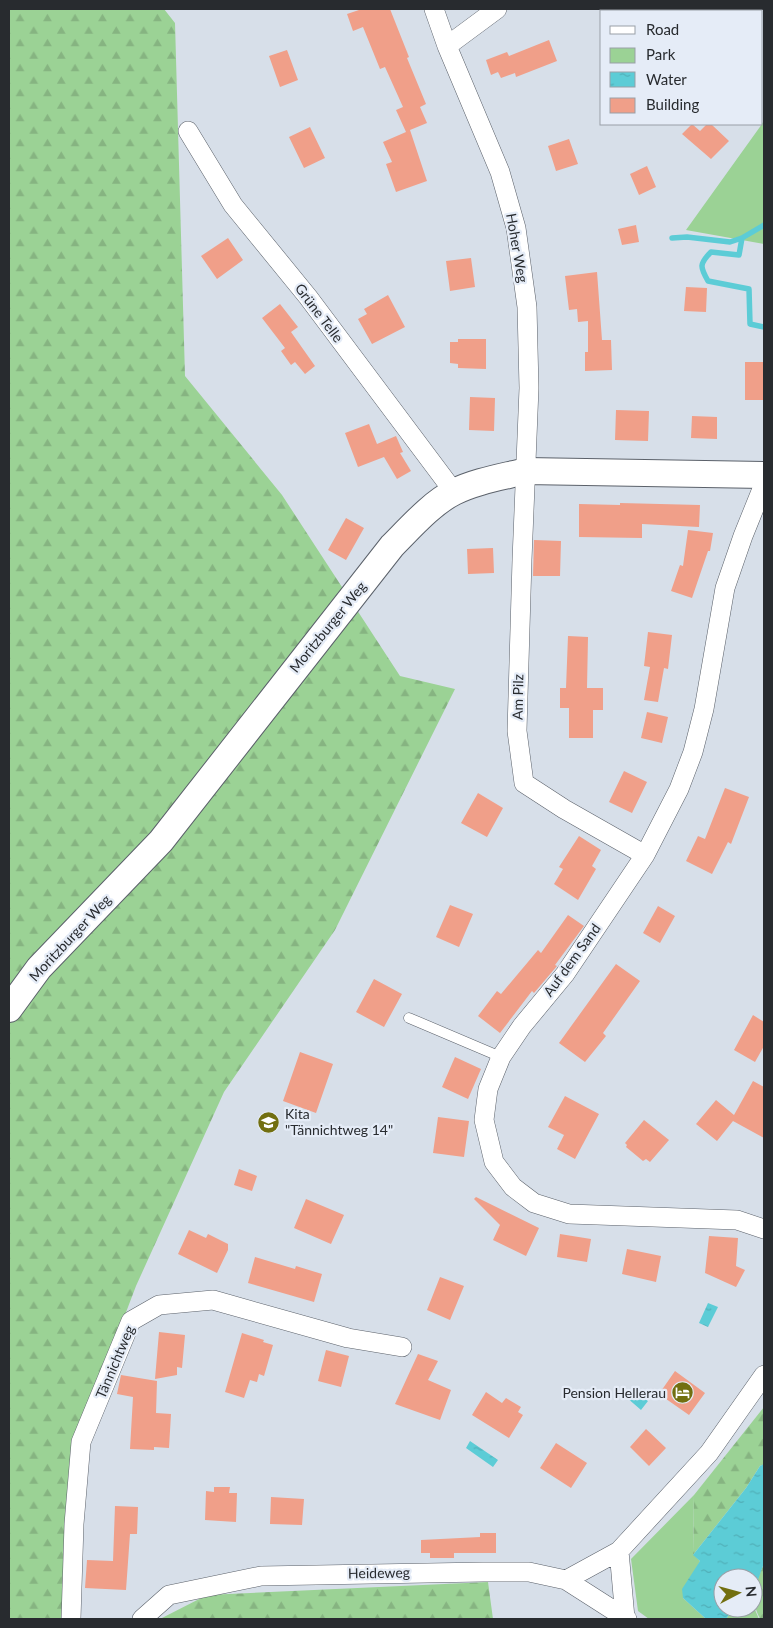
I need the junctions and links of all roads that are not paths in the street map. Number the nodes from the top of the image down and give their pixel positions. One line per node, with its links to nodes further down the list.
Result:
1 (434, 9): 3 (street, Hoher Weg)
2 (497, 9): 3 (street)
3 (447, 46): 5 (street, Hoher Weg)
4 (188, 131): 8 (street, Grüne Telle)
5 (526, 471): 6 (street, Moritzburger Weg); 8 (street, Moritzburger Weg); 9 (street, Am Pilz)
6 (764, 475)
7 (764, 484): 9 (street, Auf dem Sand)
8 (454, 492): 10 (street, Moritzburger Weg)
9 (645, 855): 12 (street, Auf dem Sand)
10 (9, 1009)
11 (409, 1018): 12 (lane)
12 (501, 1057): 13 (street, Auf dem Sand)
13 (764, 1229)
14 (402, 1347): 18 (street, Tännichtweg)
15 (764, 1375): 16 (street)
16 (619, 1551): 17 (street); 20 (street)
17 (566, 1580): 19 (street, Heideweg); 20 (street)
18 (71, 1619)
19 (142, 1619)
20 (626, 1619)

